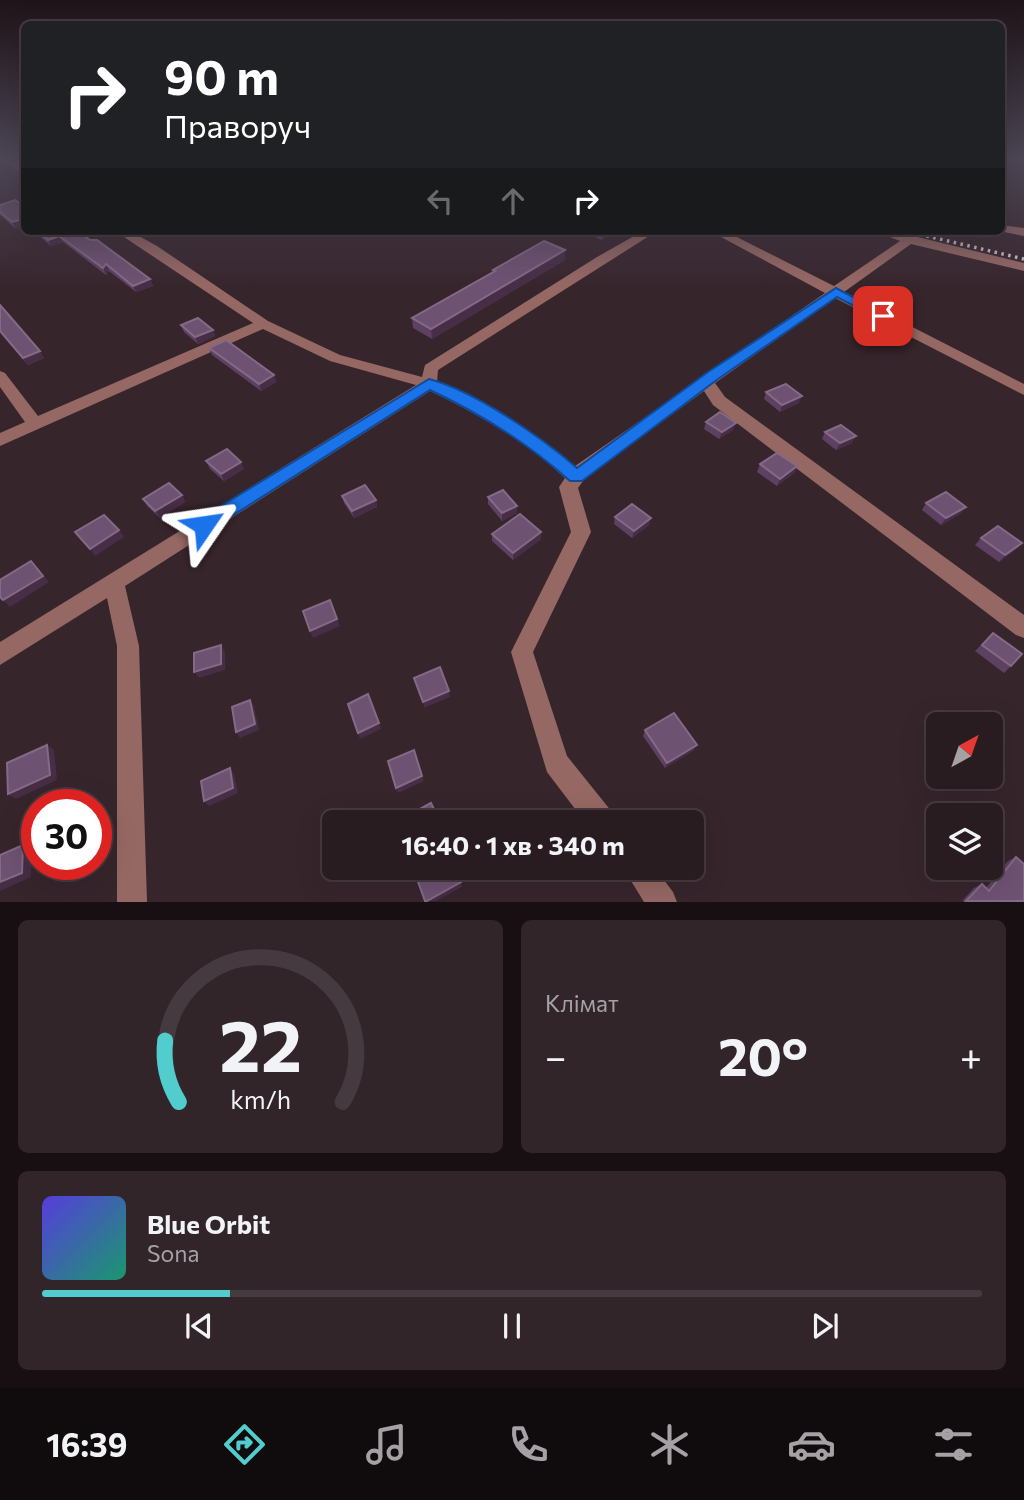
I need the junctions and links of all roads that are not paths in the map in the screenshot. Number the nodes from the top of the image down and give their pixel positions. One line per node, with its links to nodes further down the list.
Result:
1 (1005, 229): 2 (street)
2 (1024, 232)
3 (128, 235): 10 (street)
4 (645, 235): 13 (street)
5 (724, 235): 9 (street)
6 (893, 235): 7 (street)
7 (909, 240): 8 (street); 9 (street)
8 (1024, 267)
9 (836, 291): 12 (street); 14 (street)
10 (263, 324): 13 (street); 15 (street)
11 (0, 376): 15 (street)
12 (705, 382): 17 (street); 19 (street)
13 (429, 384): 17 (street); 18 (street)
14 (1024, 390)
15 (35, 424): 16 (street)
16 (0, 440)
17 (576, 477): 21 (street)
18 (114, 582): 20 (street); 23 (street)
19 (1024, 628)
20 (0, 653)
21 (593, 810)
22 (646, 880): 24 (street)
23 (132, 901)
24 (663, 901)

